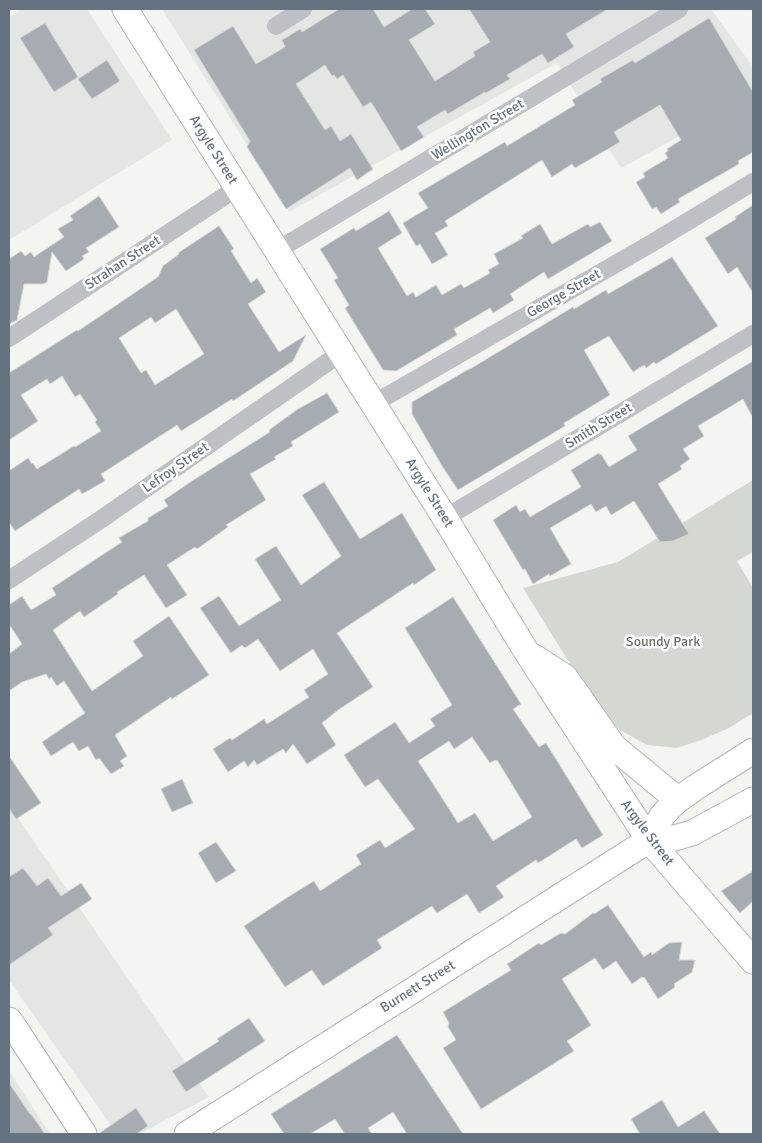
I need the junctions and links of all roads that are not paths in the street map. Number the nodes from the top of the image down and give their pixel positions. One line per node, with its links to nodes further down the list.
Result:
1 (126, 9): 6 (main road, Argyle Street)
2 (303, 9): 4 (street)
3 (679, 9): 7 (street, Wellington Street)
4 (276, 26)
5 (753, 182): 11 (street, George Street)
6 (237, 188): 7 (main road, Argyle Street); 9 (street, Strahan Street)
7 (276, 251): 10 (main road, Argyle Street)
8 (753, 334): 12 (street, Smith Street)
9 (9, 338)
10 (341, 353): 11 (main road, Argyle Street); 13 (street, Lefroy Street)
11 (373, 404): 12 (main road, Argyle Street)
12 (445, 518): 14 (main road, Argyle Street)
13 (9, 580)
14 (526, 651): 16 (main road); 18 (main road, Argyle Street)
15 (753, 751): 16 (main road, Burnett Street)
16 (678, 800): 18 (main road, Burnett Street)
17 (753, 800): 18 (main road, Burnett Street)
18 (649, 840): 19 (main road, Argyle Street); 22 (main road, Burnett Street)
19 (753, 961)
20 (9, 1020): 21 (main road)
21 (84, 1134)
22 (187, 1134)

